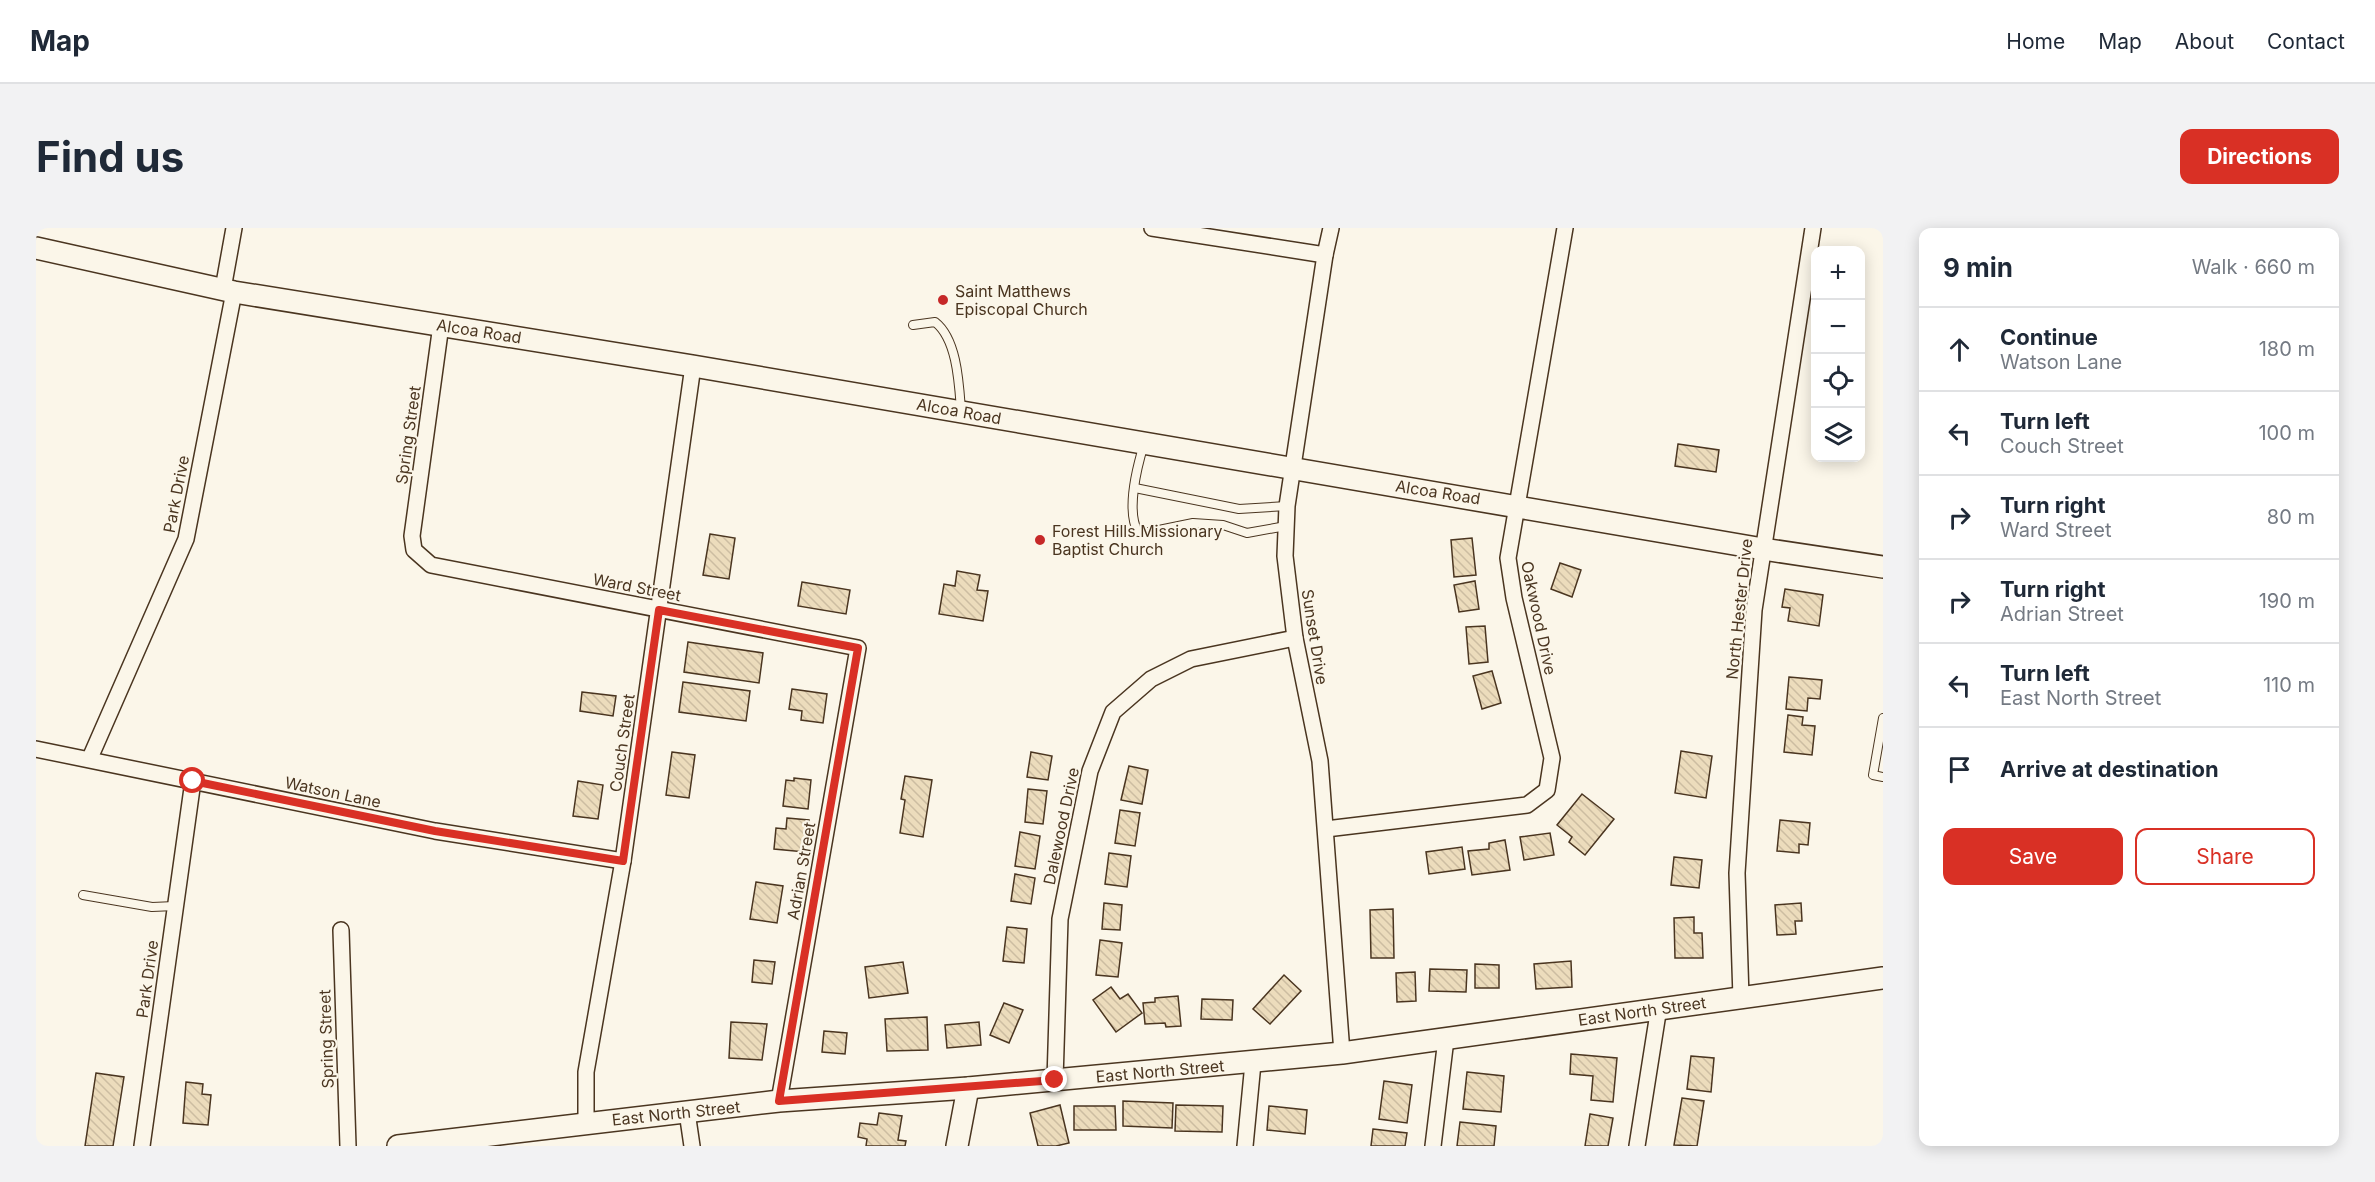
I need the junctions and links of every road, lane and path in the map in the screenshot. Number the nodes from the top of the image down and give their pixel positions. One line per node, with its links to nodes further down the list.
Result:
1 (234, 228): 8 (street, Park Drive)
2 (1152, 228): 7 (street)
3 (1331, 228): 7 (street, Sunset Drive)
4 (1565, 228): 16 (street, Oakwood Drive)
5 (1813, 228): 19 (street, North Hester Drive)
6 (36, 248): 8 (main road, Alcoa Road)
7 (1325, 255): 14 (street, Sunset Drive)
8 (228, 291): 9 (main road, Alcoa Road); 27 (street, Park Drive)
9 (441, 325): 11 (main road, Alcoa Road); 20 (street, Spring Street)
10 (913, 325): 12 (lane)
11 (693, 366): 12 (main road, Alcoa Road); 22 (street, Couch Street)
12 (961, 412): 13 (main road, Alcoa Road)
13 (1145, 443): 14 (main road, Alcoa Road); 15 (lane)
14 (1294, 469): 16 (main road, Alcoa Road); 17 (street, Sunset Drive)
15 (1135, 488): 17 (lane); 18 (lane)
16 (1518, 505): 19 (main road, Alcoa Road); 30 (street, Oakwood Drive)
17 (1287, 506): 18 (street, Sunset Drive)
18 (1286, 526): 23 (street, Sunset Drive)
19 (1763, 549): 21 (main road, Alcoa Road); 36 (street, North Hester Drive)
20 (414, 550): 22 (street, Ward Street)
21 (1883, 567)
22 (659, 610): 24 (street, Ward Street); 31 (street, Couch Street)
23 (1295, 638): 30 (street, Sunset Drive); 41 (street, Dalewood Drive)
24 (858, 648): 43 (street, Adrian Street)
25 (1883, 718): 28 (lane)
26 (36, 748): 27 (street, Watson Lane)
27 (90, 758): 29 (street, Watson Lane)
28 (1883, 777)
29 (193, 781): 31 (street, Watson Lane); 33 (street, Park Drive)
30 (1326, 829): 39 (street, Sunset Drive)
31 (623, 861): 45 (street, Couch Street)
32 (83, 895): 33 (lane)
33 (176, 906): 47 (street, Park Drive)
34 (340, 930): 48 (street, Spring Street)
35 (1883, 978): 36 (main road, East North Street)
36 (1741, 998): 37 (main road, East North Street)
37 (1659, 1007): 38 (main road, East North Street); 54 (street)
38 (1446, 1039): 39 (main road, East North Street); 53 (street)
39 (1342, 1053): 40 (main road, East North Street)
40 (1252, 1063): 41 (main road, East North Street); 52 (street)
41 (1055, 1080): 42 (main road, East North Street)
42 (968, 1088): 43 (main road, East North Street); 51 (main road)
43 (779, 1101): 44 (main road, East North Street)
44 (687, 1112): 45 (main road, East North Street); 50 (street)
45 (586, 1123): 46 (main road, East North Street)
46 (512, 1139): 49 (main road, East North Street)
47 (142, 1146)
48 (348, 1146)
49 (398, 1146)
50 (692, 1146)
51 (957, 1146)
52 (1245, 1146)
53 (1433, 1146)
54 (1637, 1146)

